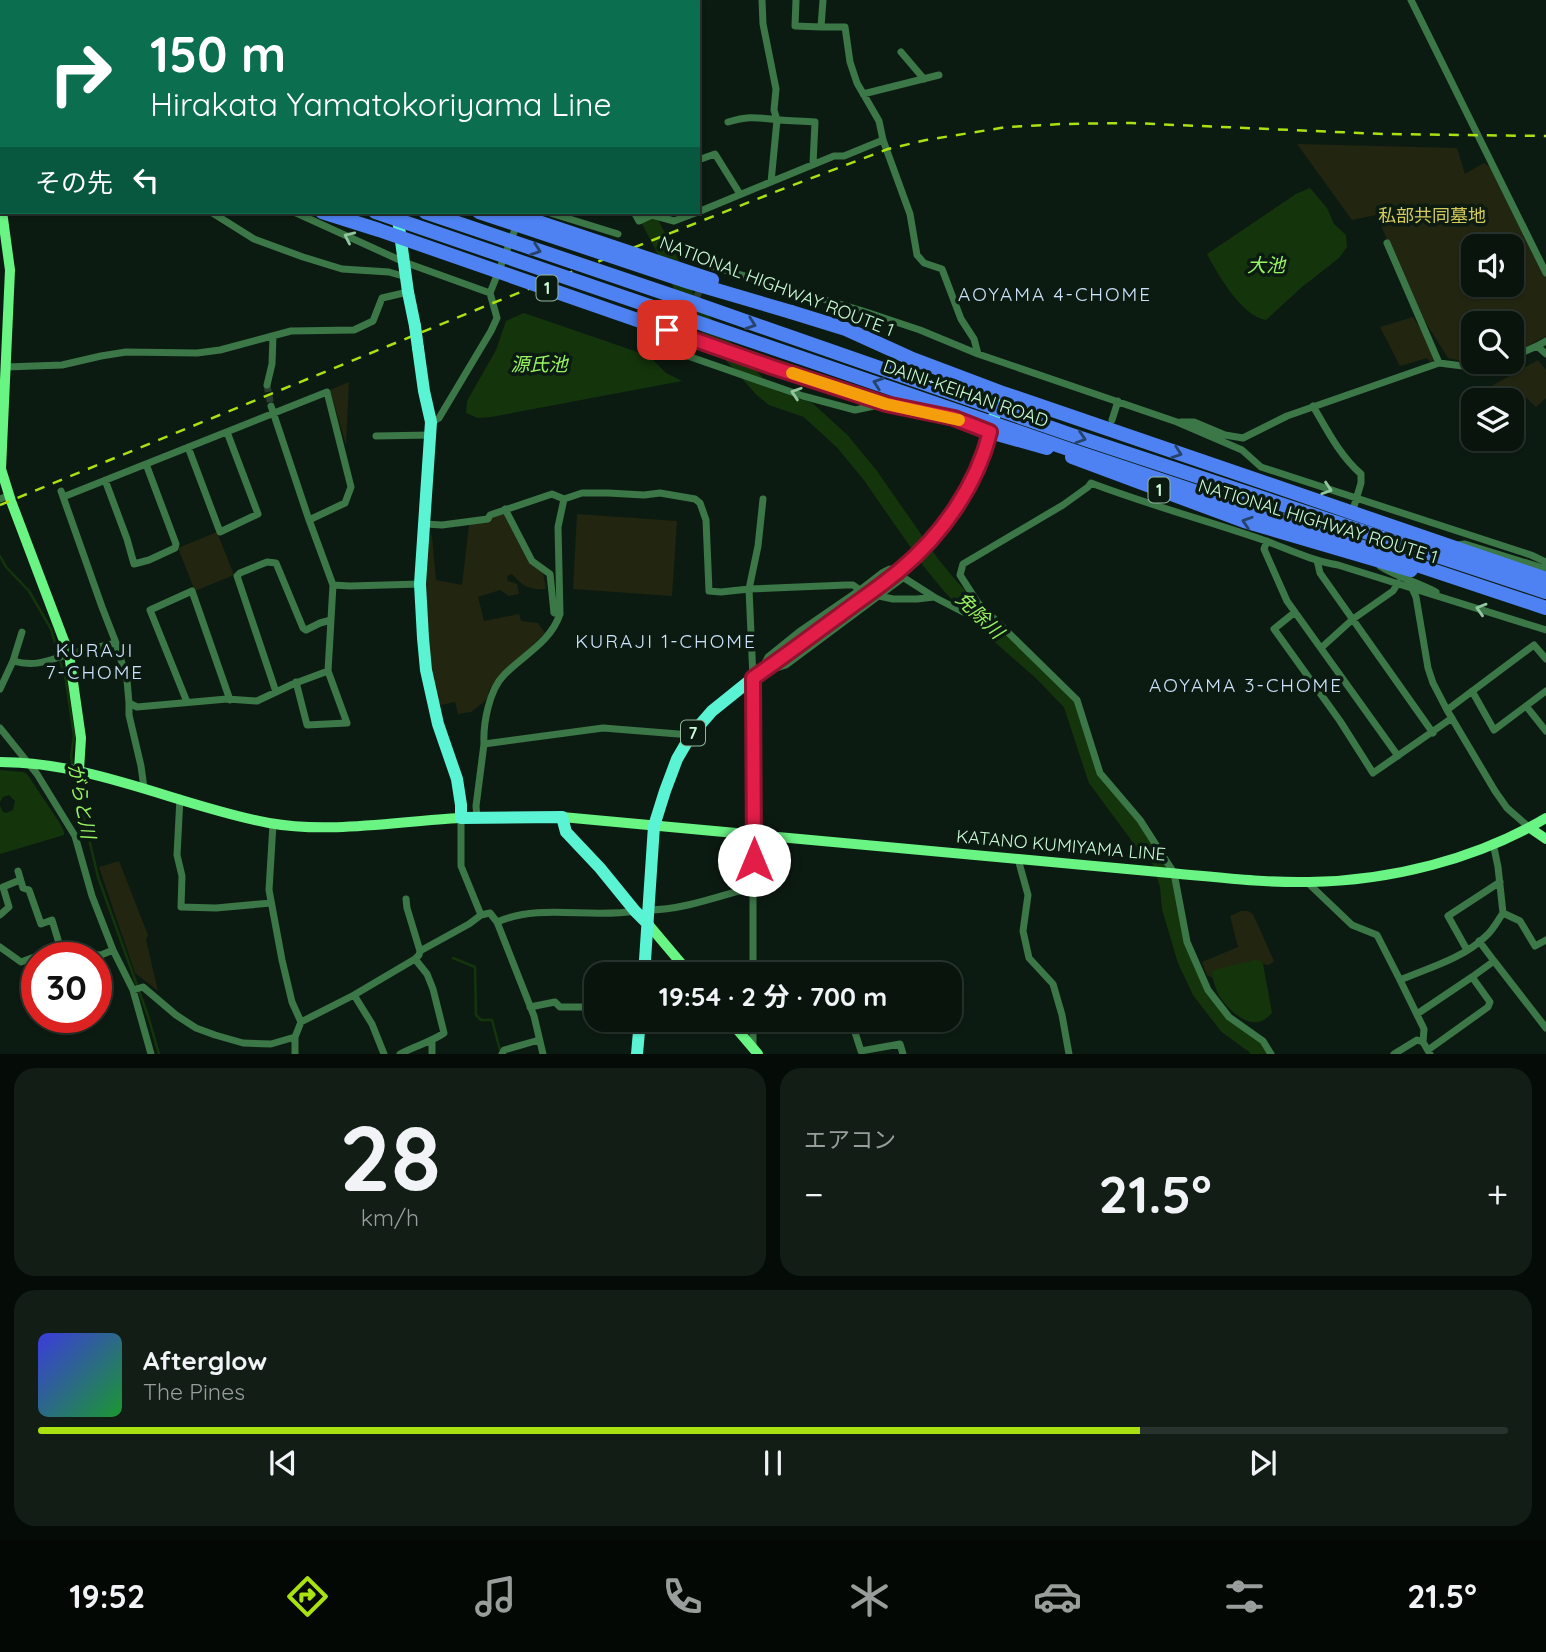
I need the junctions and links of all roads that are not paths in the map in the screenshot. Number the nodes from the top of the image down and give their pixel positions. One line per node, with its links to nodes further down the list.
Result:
1 (762, 0): 10 (street)
2 (796, 0): 5 (street)
3 (823, 0): 5 (street)
4 (1411, 0): 43 (street)
5 (821, 27): 9 (street)
6 (901, 52): 8 (street)
7 (939, 75): 8 (street)
8 (924, 79): 9 (street)
9 (863, 94): 12 (street)
10 (777, 120): 11 (street); 14 (street); 15 (street)
11 (728, 122)
12 (883, 139): 14 (street); 53 (street)
13 (700, 159): 16 (street)
14 (813, 164): 15 (street)
15 (771, 182): 16 (street)
16 (740, 194): 17 (street)
17 (700, 211)
18 (2, 214): 42 (main road)
19 (214, 214): 44 (street)
20 (299, 214): 40 (street, one-way to 20)
21 (302, 214): 37 (street)
22 (328, 214): 37 (highway, NATIONAL HIGHWAY ROUTE 1 / 1, bridge)
23 (350, 214): 58 (highway, bridge)
24 (381, 214): 103 (highway, DAINI-KEIHAN ROAD, one-way to 24, bridge)
25 (397, 214): 40 (main road)
26 (431, 214): 98 (highway, DAINI-KEIHAN ROAD, one-way to 98, bridge)
27 (480, 214): 36 (street)
28 (485, 214): 47 (highway, bridge)
29 (514, 214): 47 (highway, NATIONAL HIGHWAY ROUTE 1 / 1, bridge)
30 (521, 214): 36 (street)
31 (553, 214): 38 (street)
32 (635, 214): 35 (street)
33 (672, 214): 35 (street)
34 (692, 214): 35 (street)
35 (674, 222)
36 (517, 226): 46 (street)
37 (379, 230): 58 (highway, NATIONAL HIGHWAY ROUTE 1 / 1, bridge)
38 (618, 234)
39 (1387, 243): 55 (street)
40 (404, 262): 44 (main road); 46 (street)
41 (711, 267): 53 (street)
42 (5, 270): 57 (main road)
43 (1546, 273)
44 (406, 277): 45 (main road)
45 (408, 292): 48 (street); 68 (main road, bridge)
46 (490, 293): 68 (street)
47 (791, 312): 60 (highway, NATIONAL HIGHWAY ROUTE 1 / 1)
48 (273, 336): 57 (street); 59 (street)
49 (1546, 341): 51 (street)
50 (675, 345): 62 (street, one-way to 50)
51 (1537, 346): 52 (street); 54 (street)
52 (1524, 352)
53 (978, 354): 61 (street)
54 (1546, 354)
55 (1439, 363): 56 (street); 63 (street)
56 (1461, 366)
57 (6, 367): 67 (main road)
58 (772, 367): 62 (highway, NATIONAL HIGHWAY ROUTE 1 / 1)
59 (267, 385)
60 (1000, 392): 70 (main road, 7); 78 (highway, NATIONAL HIGHWAY ROUTE 1 / 1, one-way to 78)
61 (1118, 401): 65 (street); 66 (street)
62 (886, 404): 70 (highway, NATIONAL HIGHWAY ROUTE 1 / 1)
63 (1313, 406): 66 (street); 78 (street)
64 (272, 409): 69 (street); 80 (street); 80 (street)
65 (1112, 420)
66 (1177, 422): 78 (street, one-way to 78)
67 (2, 428): 75 (main road)
68 (431, 428): 71 (street); 81 (main road)
69 (227, 432): 72 (street); 72 (street)
70 (990, 432): 84 (highway, NATIONAL HIGHWAY ROUTE 1 / 1, one-way to 70); 118 (main road, 7, bridge)
71 (376, 436)
72 (188, 447): 73 (street)
73 (146, 464): 74 (street); 74 (street)
74 (105, 480): 111 (street)
75 (5, 497): 114 (main road)
76 (564, 499): 79 (street); 96 (street); 105 (street)
77 (763, 499): 96 (street)
78 (1354, 506): 83 (highway, NATIONAL HIGHWAY ROUTE 1 / 1); 84 (street); 87 (street)
79 (505, 509): 81 (street); 105 (street)
80 (309, 520): 94 (street)
81 (425, 524): 93 (main road)
82 (1267, 541): 86 (street); 102 (street); 104 (street)
83 (1446, 545): 89 (street); 91 (highway, NATIONAL HIGHWAY ROUTE 1 / 1)
84 (1342, 549): 85 (highway, NATIONAL HIGHWAY ROUTE 1 / 1); 88 (street)
85 (1365, 556): 101 (street); 106 (highway, NATIONAL HIGHWAY ROUTE 1 / 1)
86 (1317, 561): 88 (street); 107 (street)
87 (1546, 562)
88 (1338, 565): 92 (street)
89 (1546, 569)
90 (904, 577): 97 (street); 99 (street); 100 (street)
91 (1546, 579)
92 (1398, 583): 95 (street); 107 (street)
93 (421, 584): 94 (street); 142 (main road)
94 (333, 585): 108 (street)
95 (1412, 588): 101 (street); 128 (street)
96 (749, 589): 97 (street); 118 (street)
97 (860, 590): 118 (street)
98 (1546, 592)
99 (879, 596): 100 (street); 118 (street)
100 (934, 597): 102 (street)
101 (1452, 600): 109 (street, one-way to 101)
102 (978, 603): 153 (street)
103 (1546, 608)
104 (1295, 612): 112 (street); 135 (street)
105 (560, 614): 134 (street)
106 (1546, 614)
107 (1353, 619): 112 (street); 132 (street)
108 (331, 620): 117 (street); 123 (street)
109 (1546, 630)
110 (22, 632): 116 (street)
111 (116, 643): 114 (street); 126 (street)
112 (1321, 648): 135 (street)
113 (1543, 649): 115 (street); 121 (street)
114 (69, 654): 116 (street); 138 (main road)
115 (1546, 659)
116 (13, 661): 120 (street)
117 (328, 671): 119 (street); 119 (street)
118 (756, 676): 133 (main road, 7); 148 (street)
119 (296, 682): 123 (street)
120 (0, 689)
121 (1472, 691): 127 (street); 128 (street)
122 (1546, 691): 127 (street)
123 (276, 692): 124 (street)
124 (230, 700): 125 (street); 125 (street)
125 (187, 702): 126 (street)
126 (129, 703): 139 (street)
127 (1526, 706): 131 (street)
128 (1447, 710): 129 (street)
129 (1452, 718): 132 (street); 147 (street)
130 (0, 728): 137 (street)
131 (1546, 731)
132 (1433, 733): 135 (street)
133 (691, 735): 134 (street); 146 (main road, 7)
134 (484, 744): 143 (street)
135 (1398, 756)
136 (0, 762): 137 (main road)
137 (27, 762): 138 (main road); 170 (street)
138 (74, 769): 139 (main road)
139 (144, 788): 140 (main road)
140 (180, 798): 145 (main road); 159 (street)
141 (562, 817): 143 (main road); 146 (main road, KATANO KUMIYAMA LINE); 160 (main road)
142 (461, 818): 143 (main road); 145 (main road); 163 (street)
143 (477, 818)
144 (1546, 818): 147 (main road, KATANO KUMIYAMA LINE)
145 (273, 824): 159 (street)
146 (654, 827): 148 (main road, KATANO KUMIYAMA LINE); 160 (main road, 7)
147 (1530, 828): 149 (main road); 150 (main road, KATANO KUMIYAMA LINE)
148 (754, 834): 151 (main road, KATANO KUMIYAMA LINE); 157 (street)
149 (1546, 839)
150 (1493, 843): 155 (main road, KATANO KUMIYAMA LINE); 156 (street)
151 (1018, 859): 153 (main road, KATANO KUMIYAMA LINE); 210 (street)
152 (18, 871): 154 (street)
153 (1172, 873): 155 (main road, KATANO KUMIYAMA LINE); 211 (street)
154 (20, 880): 162 (street); 168 (street)
155 (1307, 882): 180 (street)
156 (1500, 882): 161 (street); 171 (street)
157 (753, 887): 160 (street); 178 (street)
158 (406, 899): 172 (street)
159 (271, 903): 186 (street)
160 (641, 911): 164 (street); 165 (main road, 7)
161 (1503, 913): 166 (street); 167 (street)
162 (0, 915)
163 (481, 915): 164 (street); 172 (street)
164 (497, 922): 184 (street)
165 (648, 924): 176 (main road, 7); 177 (main road)
166 (1546, 940)
167 (1479, 941): 171 (street); 174 (street)
168 (59, 942)
169 (0, 947): 175 (street)
170 (113, 950): 181 (street)
171 (1467, 950): 180 (street)
172 (420, 951): 173 (street)
173 (415, 959): 182 (street); 194 (street)
174 (1494, 961): 179 (street); 187 (street)
175 (21, 962)
176 (645, 962)
177 (680, 962)
178 (753, 962)
179 (1472, 977): 185 (street); 199 (street)
180 (1400, 980): 185 (street)
181 (133, 990): 196 (street); 201 (street)
182 (354, 995): 186 (street); 204 (street)
183 (584, 1006): 184 (street)
184 (530, 1007): 193 (street)
185 (1417, 1014): 195 (street)
186 (301, 1022): 192 (street)
187 (1546, 1028)
188 (639, 1032): 208 (main road)
189 (739, 1032): 197 (main road)
190 (753, 1032): 197 (street)
191 (855, 1032): 198 (street)
192 (295, 1037): 196 (street); 203 (street)
193 (539, 1040): 200 (street); 207 (street)
194 (432, 1041): 205 (street); 206 (street)
195 (1423, 1042): 199 (street); 212 (street)
196 (243, 1043): 202 (street)
197 (754, 1051)
198 (861, 1052): 209 (street)
199 (1429, 1052)
200 (502, 1053)
201 (151, 1054)
202 (239, 1054)
203 (295, 1054)
204 (384, 1054)
205 (400, 1054)
206 (432, 1054)
207 (543, 1054)
208 (637, 1054)
209 (903, 1054)
210 (1069, 1054)
211 (1271, 1054)
212 (1394, 1054)

